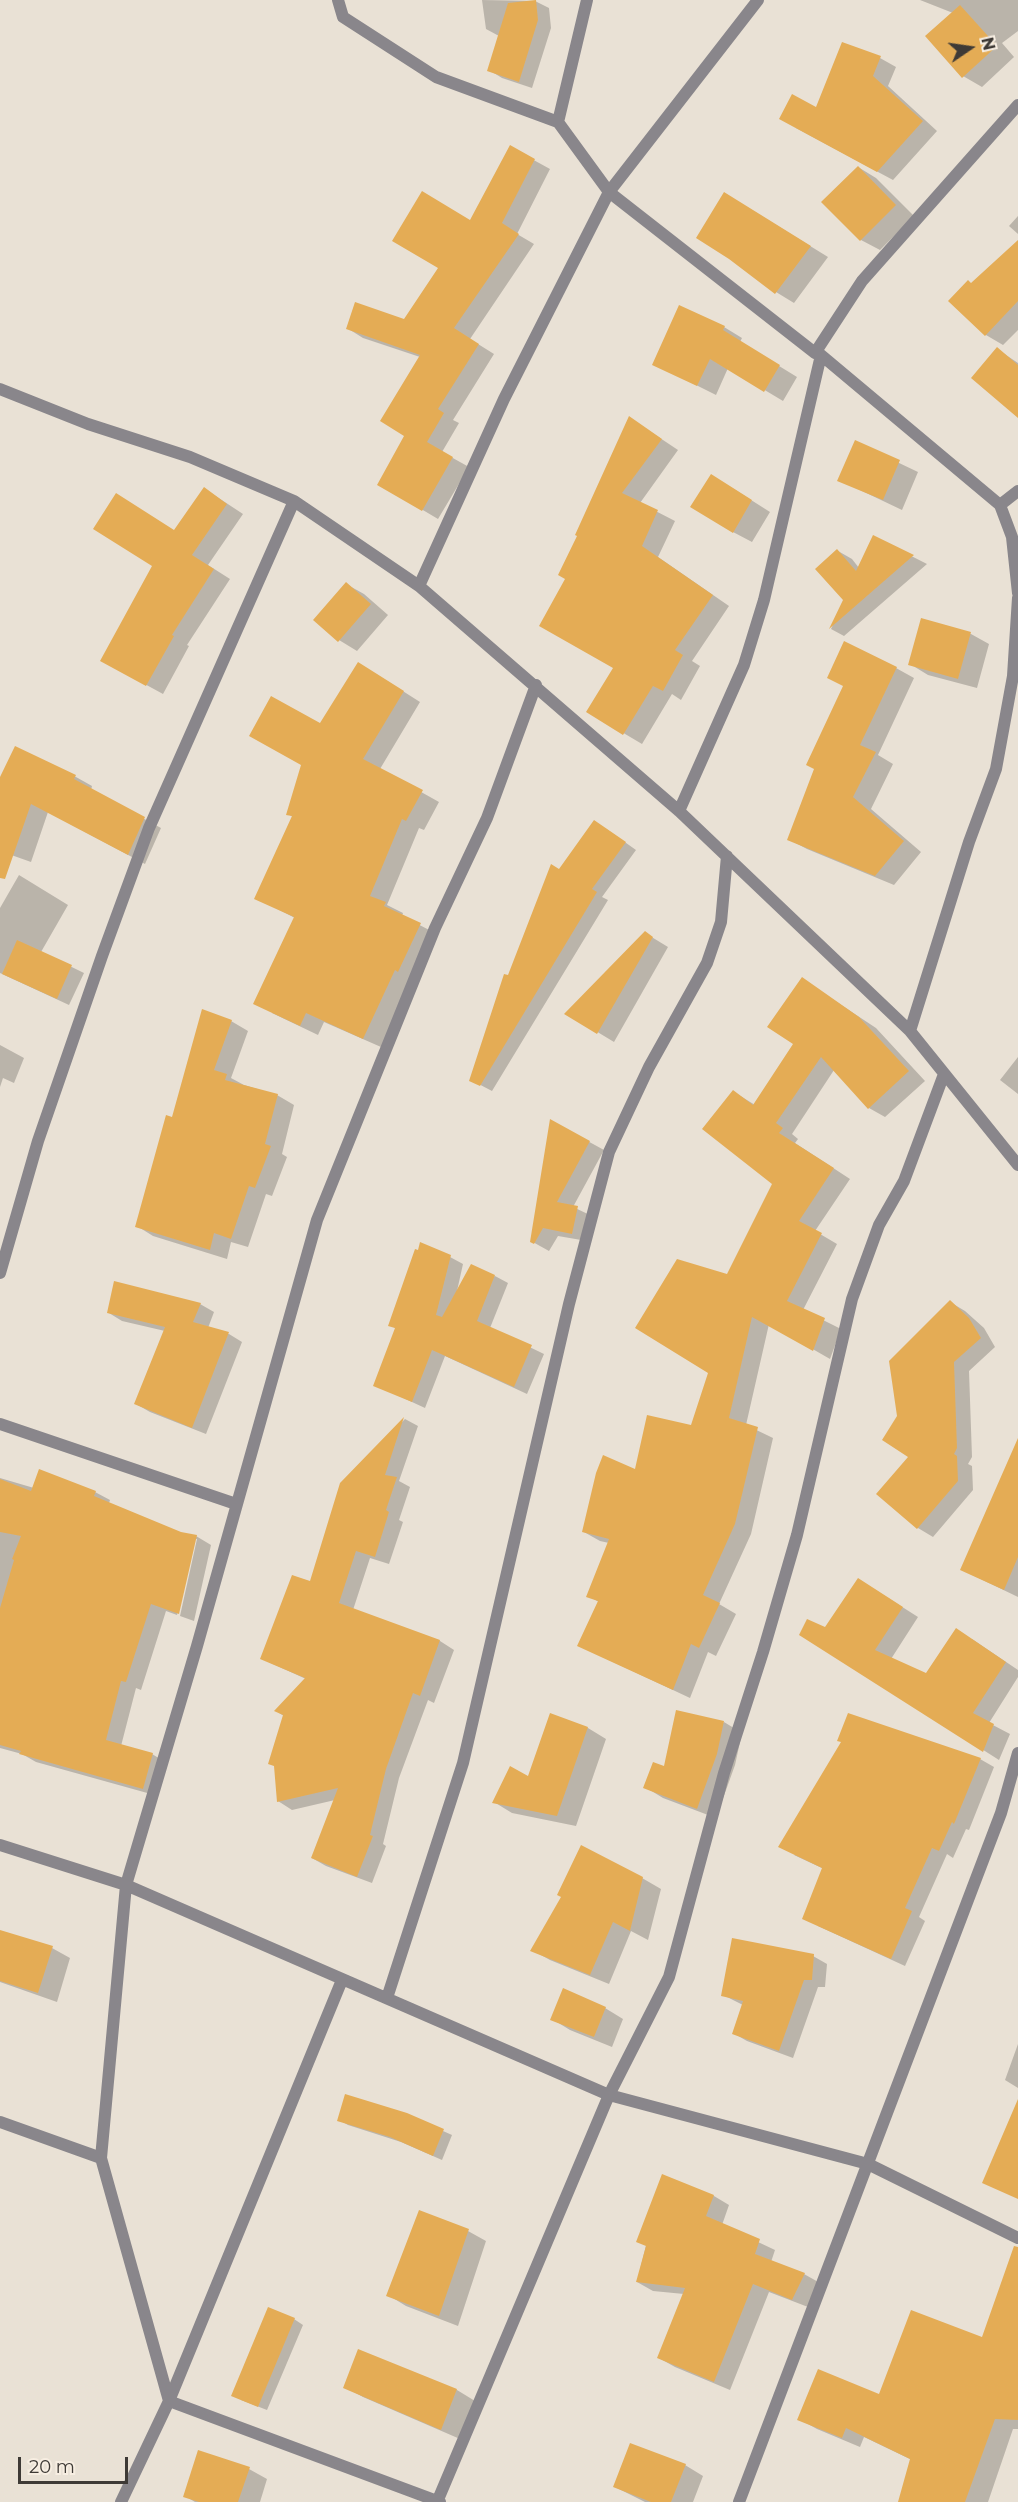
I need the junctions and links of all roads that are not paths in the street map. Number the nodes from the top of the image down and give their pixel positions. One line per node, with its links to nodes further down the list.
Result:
1 (338, 0): 5 (street)
2 (587, 0): 5 (street)
3 (758, 0): 6 (street)
4 (1018, 105): 7 (street)
5 (558, 122): 6 (street)
6 (609, 192): 7 (street); 12 (street)
7 (818, 354): 11 (street); 16 (street)
8 (0, 389): 10 (street)
9 (1018, 491): 11 (street)
10 (294, 501): 12 (street); 21 (street)
11 (1000, 505): 13 (street)
12 (419, 586): 15 (street)
13 (1018, 593)
14 (1018, 598): 18 (street)
15 (536, 685): 16 (street); 23 (street)
16 (680, 811): 17 (street)
17 (727, 856): 18 (street); 28 (street)
18 (910, 1031): 19 (street)
19 (944, 1074): 20 (street); 29 (street)
20 (1018, 1165)
21 (0, 1273)
22 (0, 1424): 23 (street)
23 (236, 1504): 26 (street)
24 (1018, 1753): 32 (street)
25 (0, 1845): 26 (street)
26 (126, 1885): 27 (street); 31 (street)
27 (342, 1980): 28 (street); 34 (street)
28 (387, 1998): 29 (street)
29 (609, 2095): 32 (street); 36 (street)
30 (0, 2122): 31 (street)
31 (101, 2158): 34 (street)
32 (868, 2164): 33 (street); 37 (street)
33 (1018, 2238)
34 (170, 2401): 35 (street); 36 (street)
35 (121, 2502)
36 (438, 2502)
37 (739, 2502)

